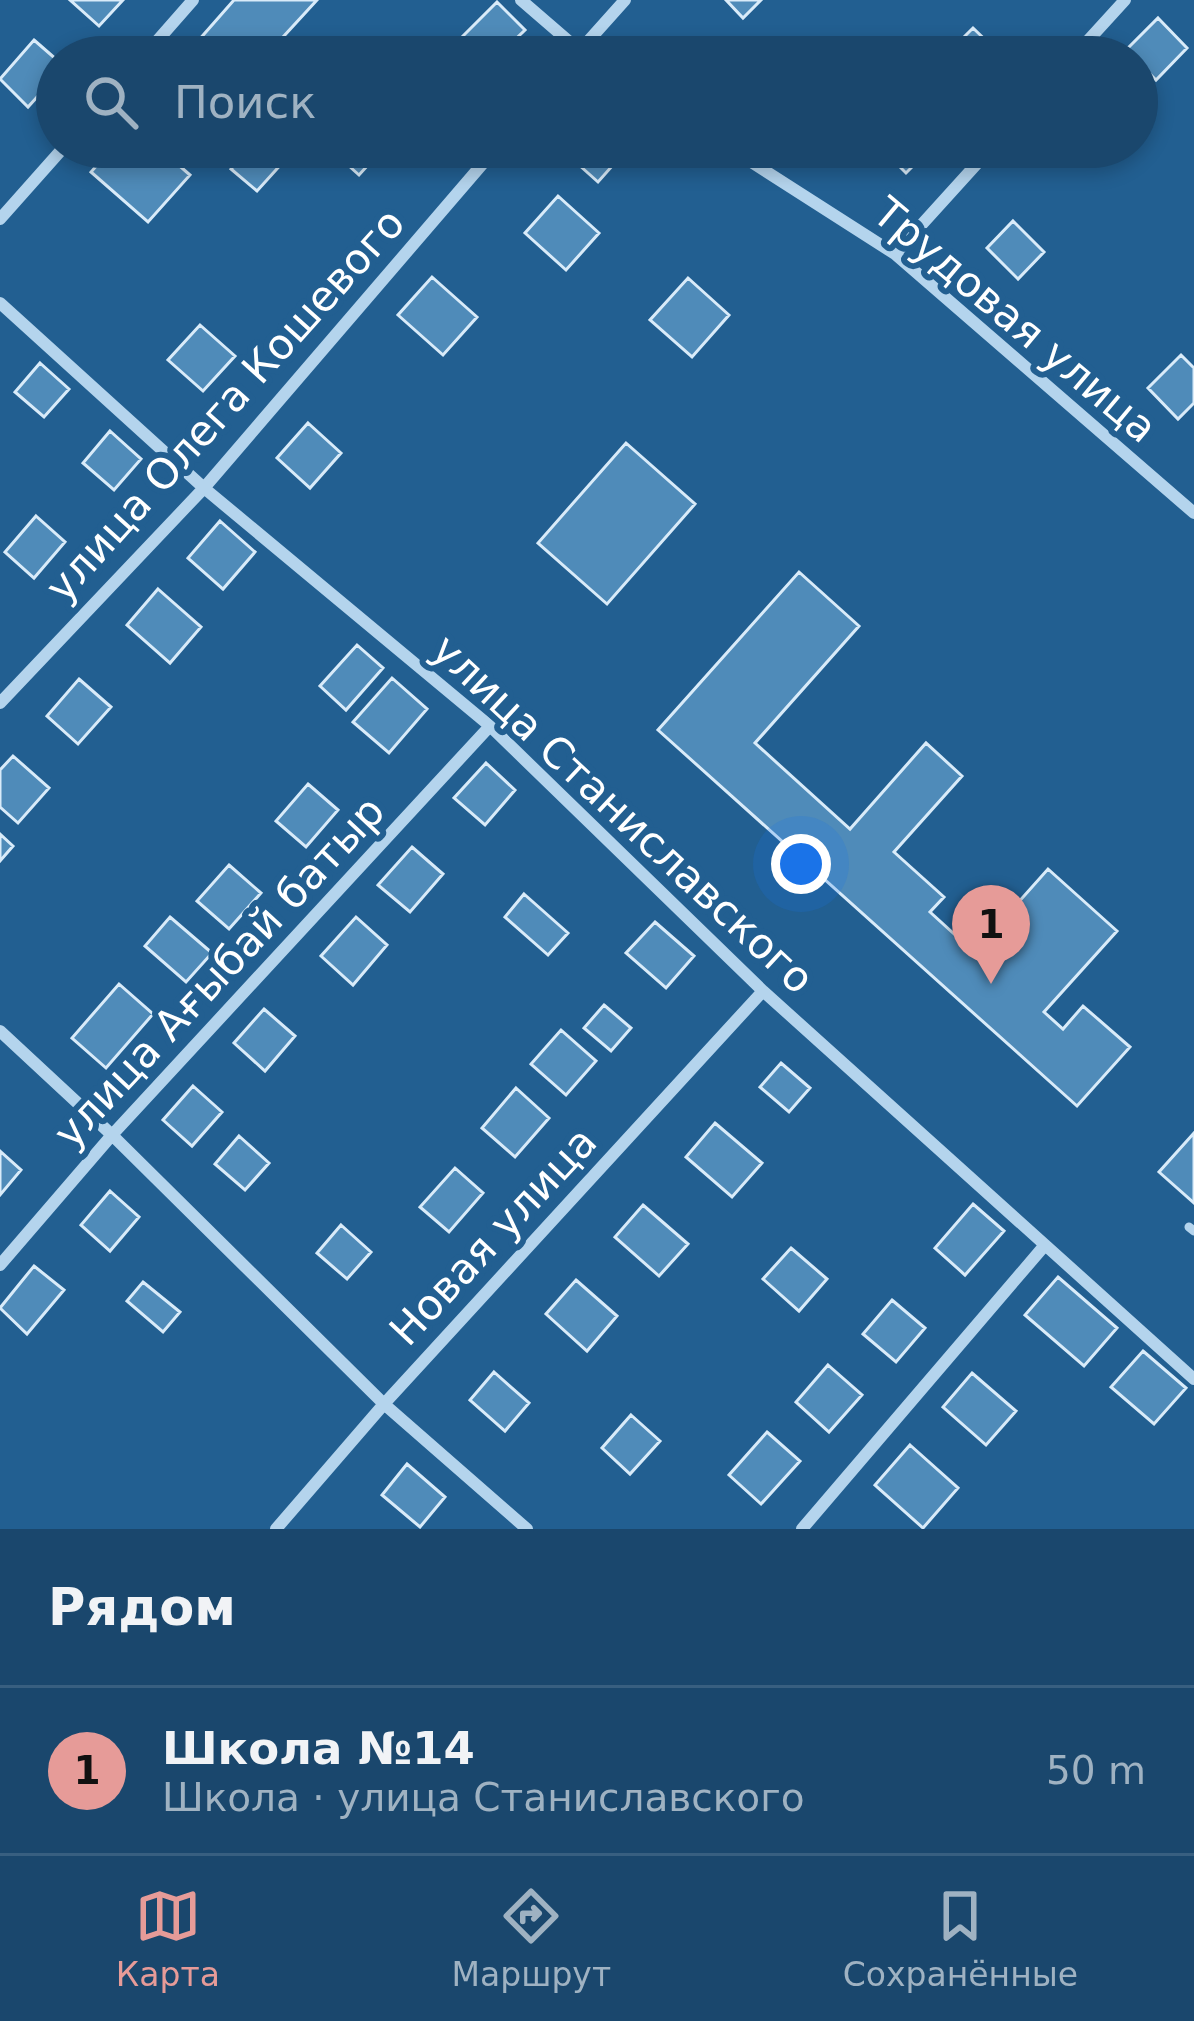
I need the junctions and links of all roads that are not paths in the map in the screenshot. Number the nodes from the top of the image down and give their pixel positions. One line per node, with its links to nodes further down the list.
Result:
1 (193, 0): 5 (street)
2 (521, 0): 6 (street)
3 (625, 0): 7 (street)
4 (1125, 0): 8 (street)
5 (161, 36)
6 (560, 36)
7 (596, 36)
8 (1092, 36)
9 (45, 168): 13 (street)
10 (479, 168): 16 (street, улица Олега Кошевого)
11 (761, 168): 14 (street, Трудовая улица)
12 (973, 168): 14 (street)
13 (0, 219)
14 (895, 254): 17 (street, Трудовая улица)
15 (0, 303): 16 (street, улица Станиславского)
16 (204, 488): 18 (street, улица Олега Кошевого); 19 (street, улица Станиславского)
17 (1192, 506)
18 (0, 704)
19 (490, 726): 20 (street, улица Станиславского); 22 (street, улица Ағыбай батыр)
20 (763, 991): 23 (street, улица Станиславского); 26 (street, Новая улица)
21 (0, 1031): 22 (street)
22 (112, 1135): 24 (street, улица Ағыбай батыр); 26 (street)
23 (1046, 1246): 25 (street, улица Станиславского); 29 (street)
24 (0, 1265)
25 (1194, 1379)
26 (384, 1404): 27 (street, Новая улица); 28 (street)
27 (276, 1529)
28 (527, 1529)
29 (802, 1529)

